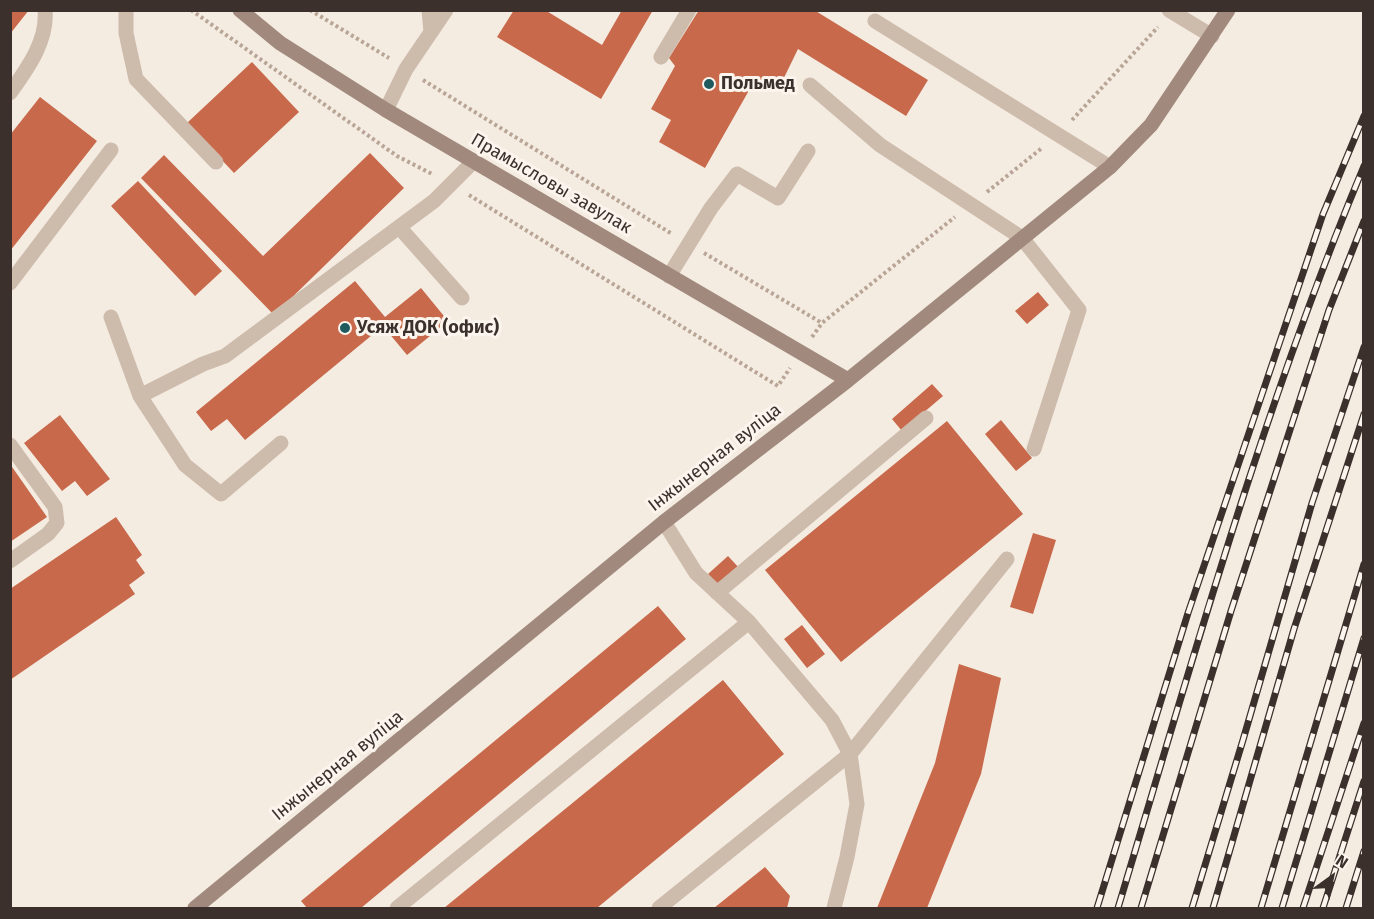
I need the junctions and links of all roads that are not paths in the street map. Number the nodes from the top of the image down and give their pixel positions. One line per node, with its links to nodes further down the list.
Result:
1 (45, 10): 14 (lane)
2 (126, 10): 19 (lane)
3 (240, 10): 15 (street, Прамысловы завулак)
4 (429, 10): 10 (lane)
5 (446, 10): 10 (lane)
6 (689, 10): 12 (lane)
7 (1228, 10): 11 (street, Інжынерная вуліца)
8 (1170, 11): 11 (lane)
9 (875, 21): 20 (lane)
10 (431, 32): 15 (lane)
11 (1212, 36): 20 (street, Інжынерная вуліца)
12 (661, 57)
13 (810, 85): 22 (lane)
14 (10, 93)
15 (386, 110): 18 (street, Прамысловы завулак)
16 (111, 150): 24 (lane)
17 (808, 152): 23 (lane)
18 (474, 161): 21 (lane); 23 (street, Прамысловы завулак)
19 (216, 162)
20 (1110, 167): 22 (street, Інжынерная вуліца)
21 (399, 227): 25 (lane); 28 (lane)
22 (1022, 238): 27 (street, Інжынерная вуліца); 32 (lane)
23 (669, 276): 27 (street, Прамысловы завулак)
24 (10, 283)
25 (462, 298)
26 (111, 316): 28 (lane)
27 (848, 380): 33 (street, Інжынерная вуліца)
28 (140, 396): 30 (lane)
29 (926, 418): 36 (lane)
30 (281, 444)
31 (10, 445): 35 (lane)
32 (1034, 449)
33 (664, 522): 36 (lane); 39 (street, Інжынерная вуліца)
34 (1007, 559): 38 (lane)
35 (10, 561)
36 (717, 593): 37 (lane)
37 (749, 622): 38 (lane); 40 (lane)
38 (850, 754): 41 (lane); 42 (lane)
39 (195, 909)
40 (397, 909)
41 (659, 909)
42 (834, 909)

